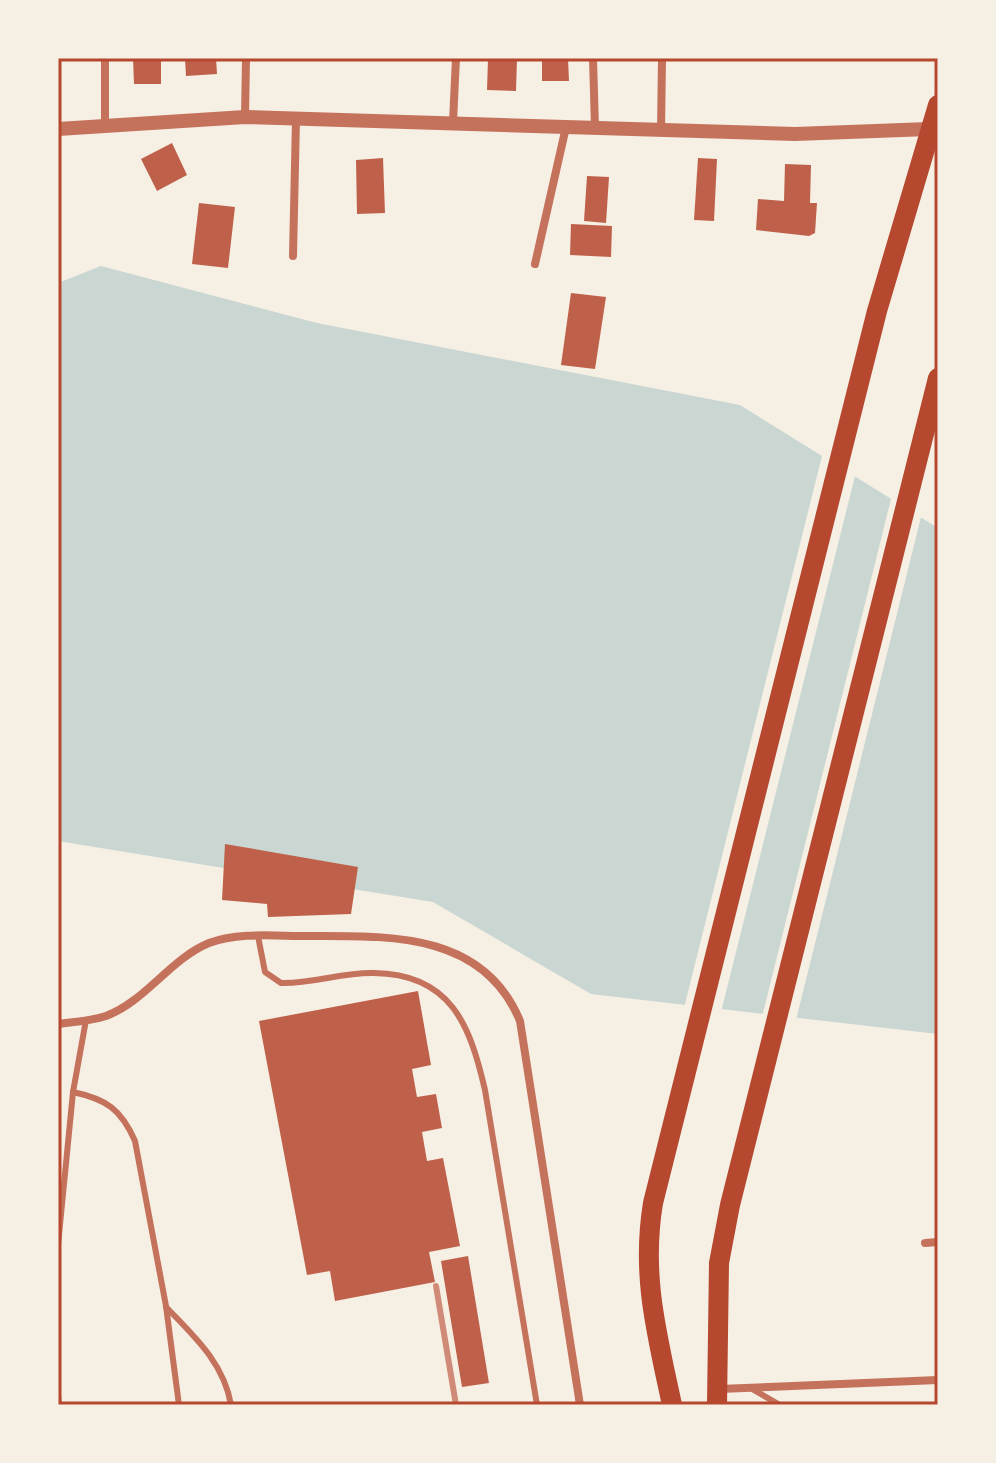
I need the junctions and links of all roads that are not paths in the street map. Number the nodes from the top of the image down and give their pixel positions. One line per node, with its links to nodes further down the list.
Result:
1 (105, 58): 10 (street)
2 (246, 58): 7 (street)
3 (456, 58): 9 (street)
4 (593, 58): 12 (street)
5 (662, 58): 15 (street)
6 (938, 105): 14 (highway)
7 (245, 117): 8 (street); 10 (street)
8 (296, 119): 9 (street); 16 (street)
9 (453, 122): 11 (street)
10 (105, 127): 13 (street)
11 (566, 127): 12 (street); 17 (street)
12 (595, 128): 15 (street)
13 (58, 129)
14 (929, 129): 15 (street); 36 (highway)
15 (661, 131)
16 (293, 256)
17 (535, 264)
18 (938, 378): 30 (highway)
19 (258, 936): 20 (street); 34 (lane); 35 (street)
20 (86, 1020): 21 (street); 22 (lane)
21 (58, 1024)
22 (73, 1092): 25 (lane); 26 (lane)
23 (938, 1242): 24 (street)
24 (925, 1243)
25 (58, 1245)
26 (166, 1306): 32 (lane); 33 (lane)
27 (938, 1380): 28 (street)
28 (747, 1386): 30 (street); 37 (lane)
29 (58, 1395): 31 (lane)
30 (718, 1397)
31 (59, 1405)
32 (179, 1405)
33 (231, 1405)
34 (537, 1405)
35 (580, 1405)
36 (672, 1405)
37 (780, 1405)

